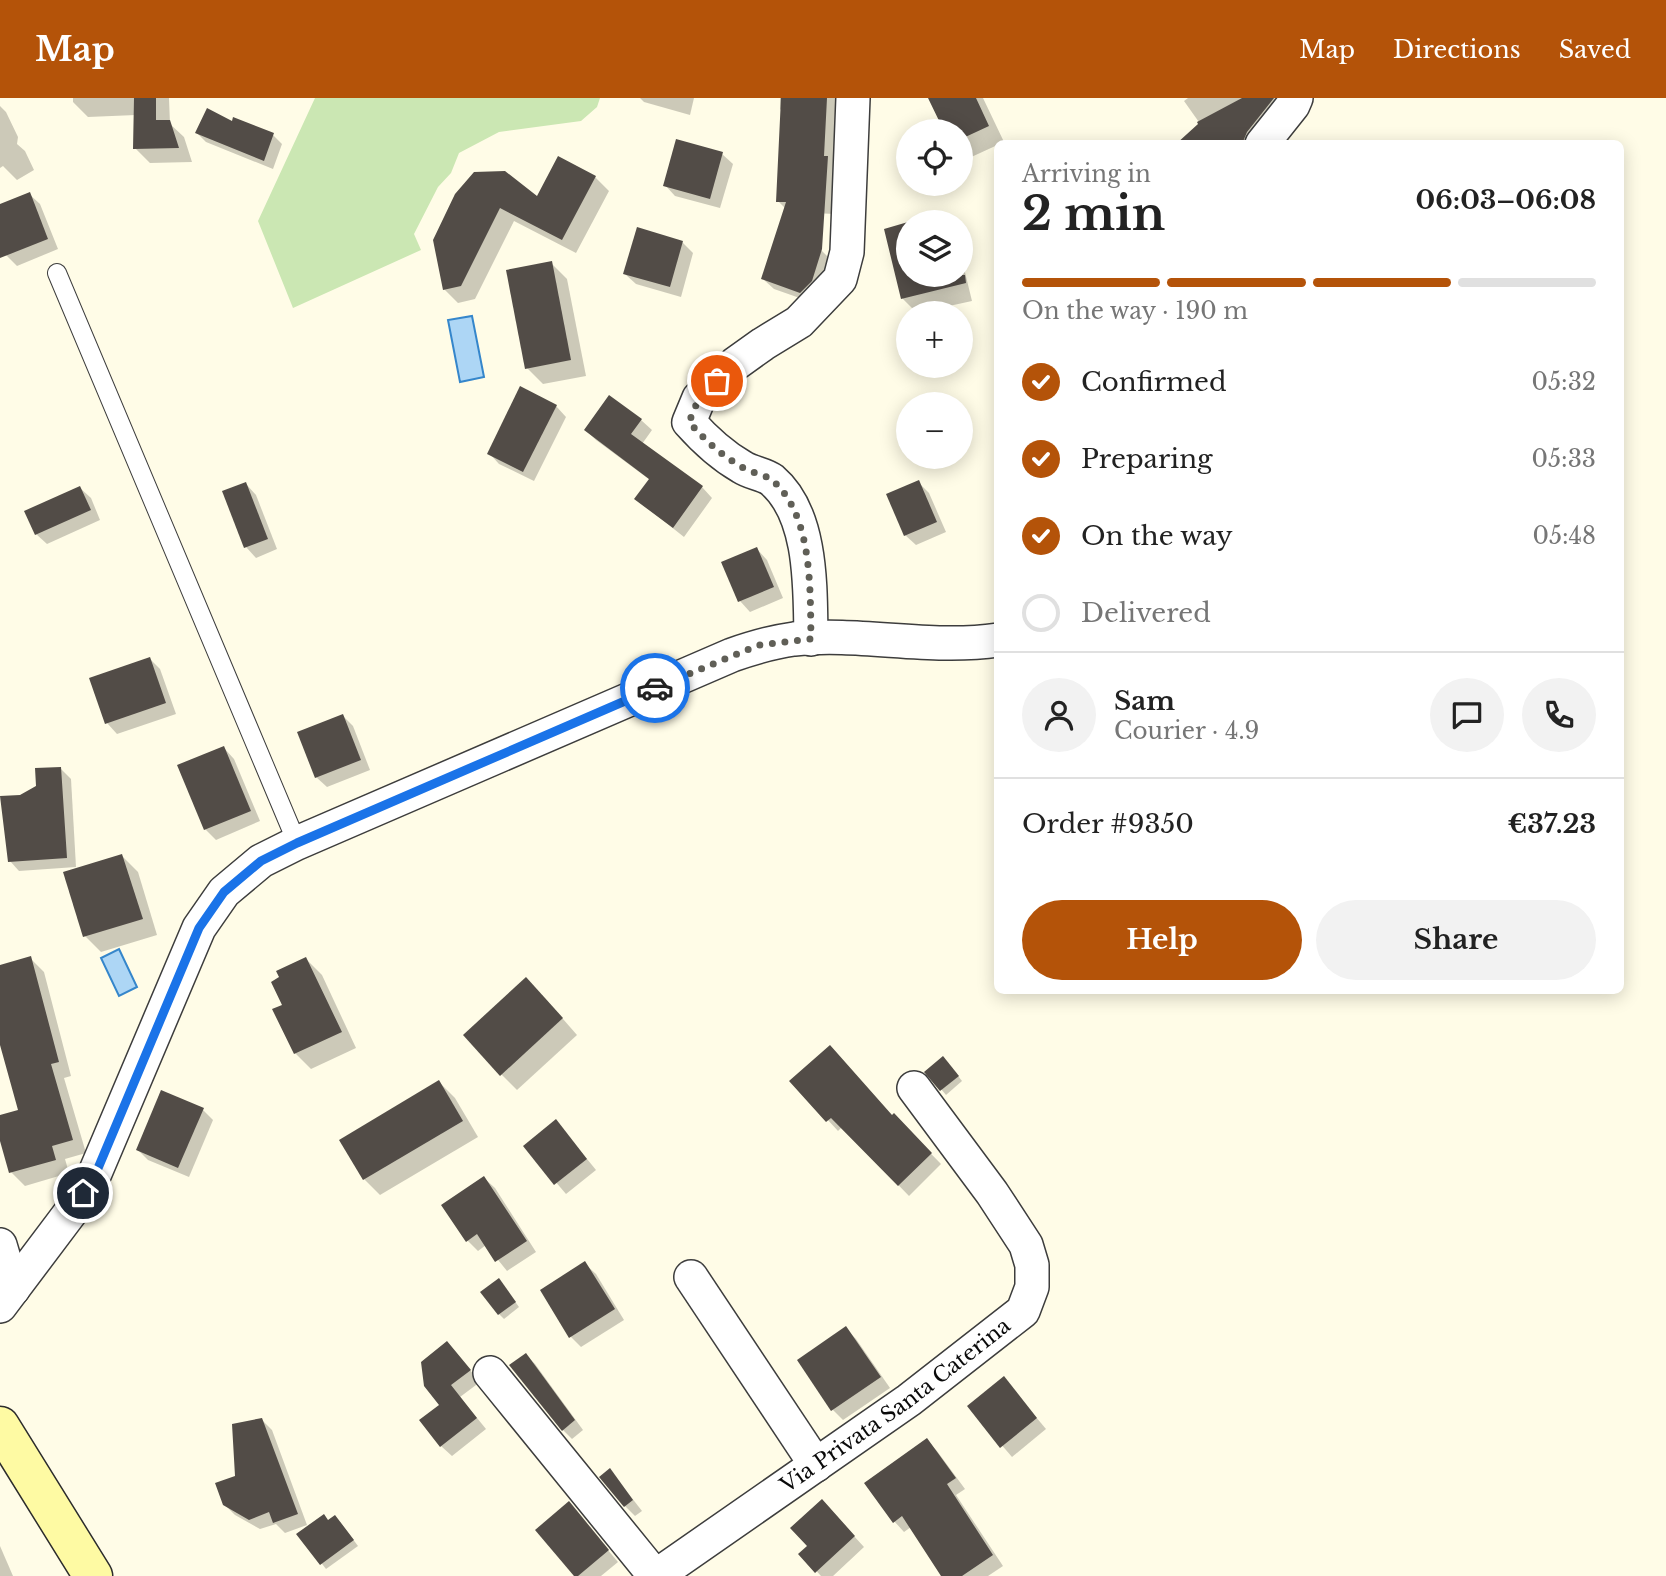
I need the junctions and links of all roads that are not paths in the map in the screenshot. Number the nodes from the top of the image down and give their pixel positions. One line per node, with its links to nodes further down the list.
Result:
1 (853, 98): 5 (street)
2 (1296, 98): 3 (street)
3 (1265, 140)
4 (57, 273): 7 (lane)
5 (811, 639): 6 (street); 7 (street)
6 (994, 640)
7 (297, 843): 11 (street)
8 (914, 1088): 14 (street, Via Privata Santa Caterina)
9 (0, 1245): 11 (street)
10 (691, 1277): 14 (street)
11 (6, 1298)
12 (490, 1373): 16 (street)
13 (0, 1426): 15 (main road)
14 (816, 1465): 16 (street, Via Privata Santa Caterina)
15 (93, 1576)
16 (655, 1576)

